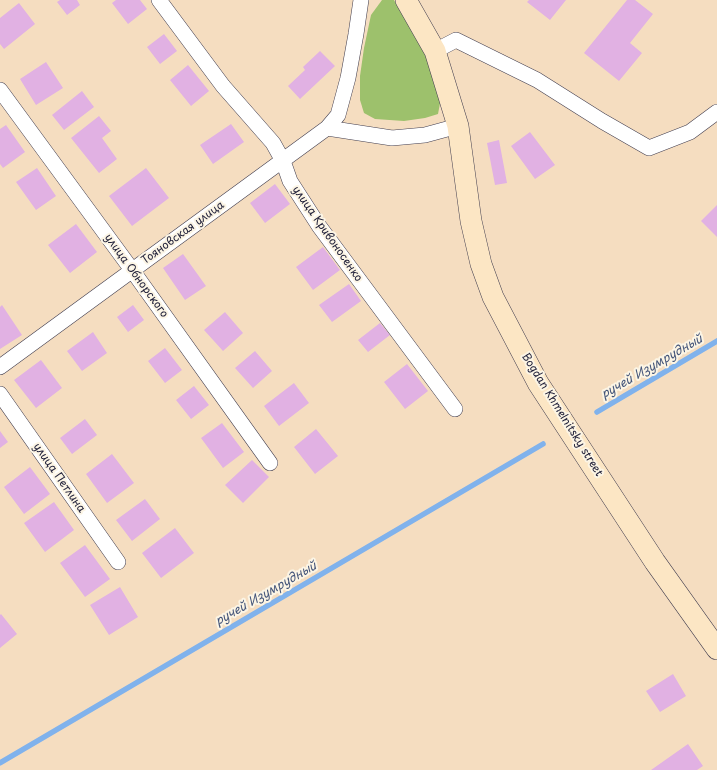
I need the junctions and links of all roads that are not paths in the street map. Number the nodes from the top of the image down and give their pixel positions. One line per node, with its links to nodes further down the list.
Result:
1 (160, 0): 9 (street, улица Кривоносенко)
2 (361, 0): 8 (street, Тояновская улица)
3 (406, 0): 4 (street, Bogdan Khmelnitsky street)
4 (435, 51): 6 (street); 7 (street, Bogdan Khmelnitsky street)
5 (0, 90): 10 (street, улица Обнорского)
6 (717, 112)
7 (458, 126): 8 (street); 16 (street, Bogdan Khmelnitsky street)
8 (327, 128): 9 (street, Тояновская улица)
9 (282, 161): 10 (street, Тояновская улица); 13 (street, улица Кривоносенко)
10 (132, 270): 11 (street, Тояновская улица); 14 (street, улица Обнорского)
11 (0, 366)
12 (0, 394): 15 (street, улица Петлина)
13 (455, 409)
14 (270, 463)
15 (118, 562)
16 (717, 649)

